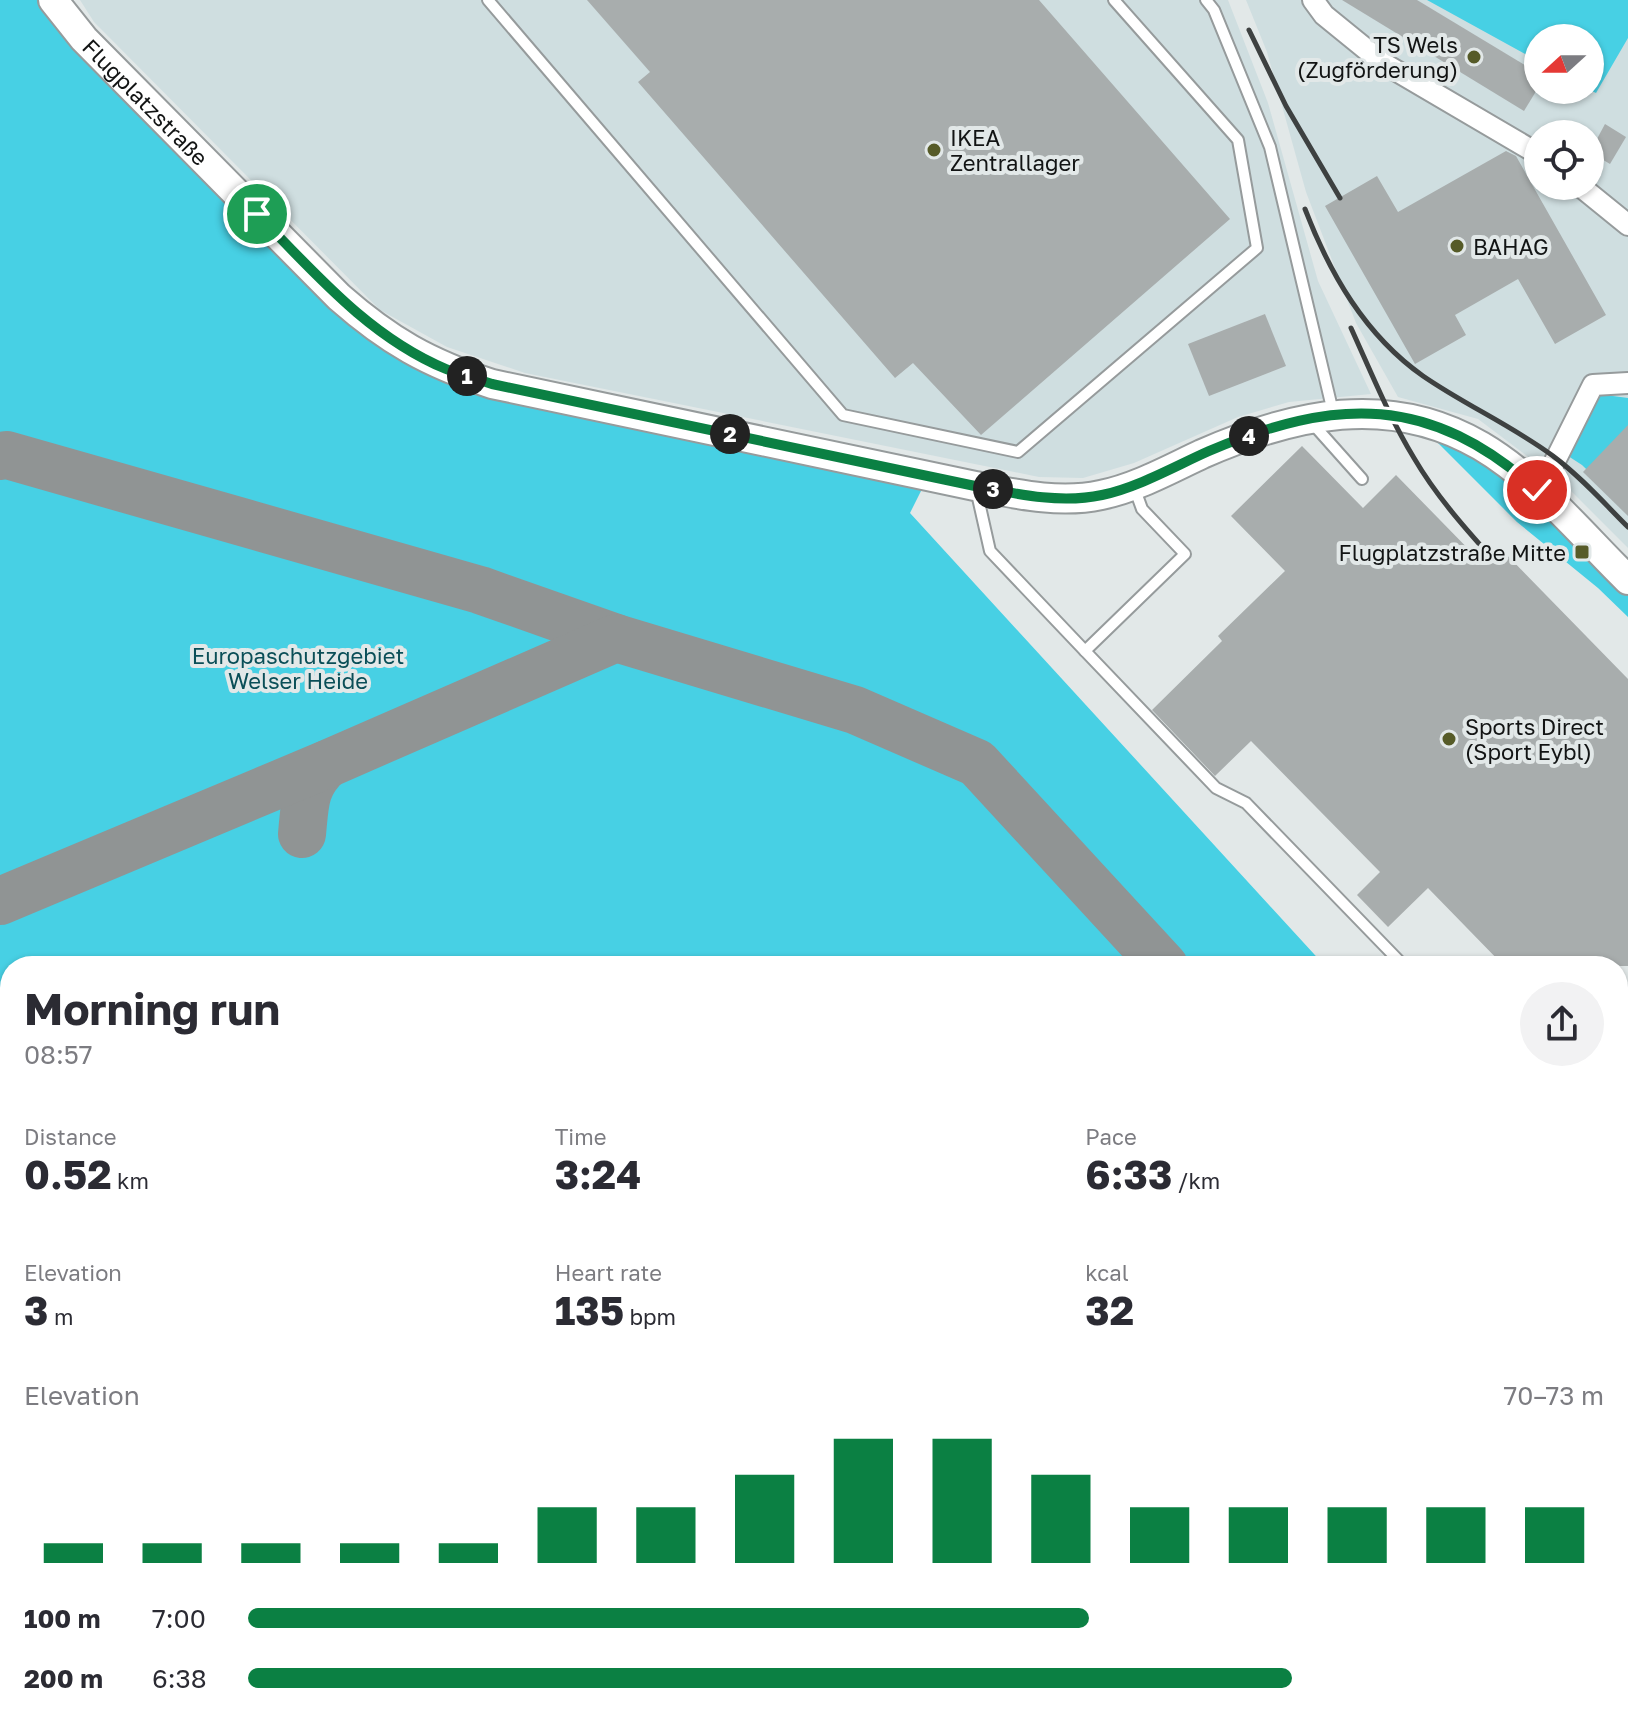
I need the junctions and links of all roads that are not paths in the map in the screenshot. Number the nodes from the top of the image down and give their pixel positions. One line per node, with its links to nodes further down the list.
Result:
1 (53, 0): 13 (street, Flugplatzstraße)
2 (488, 0): 3 (lane)
3 (1114, 0)
4 (1206, 0): 10 (lane)
5 (1313, 0): 6 (street)
6 (1524, 146)
7 (1598, 200): 8 (street)
8 (1628, 224)
9 (1628, 383): 14 (street)
10 (1320, 416): 11 (lane); 12 (street, Flugplatzstraße); 14 (street, Flugplatzstraße)
11 (1362, 479)
12 (1133, 485): 13 (street, Flugplatzstraße); 16 (lane)
13 (975, 486): 16 (lane)
14 (1537, 490): 15 (street, Flugplatzstraße)
15 (1628, 580)
16 (1085, 651): 17 (lane)
17 (1394, 956)

